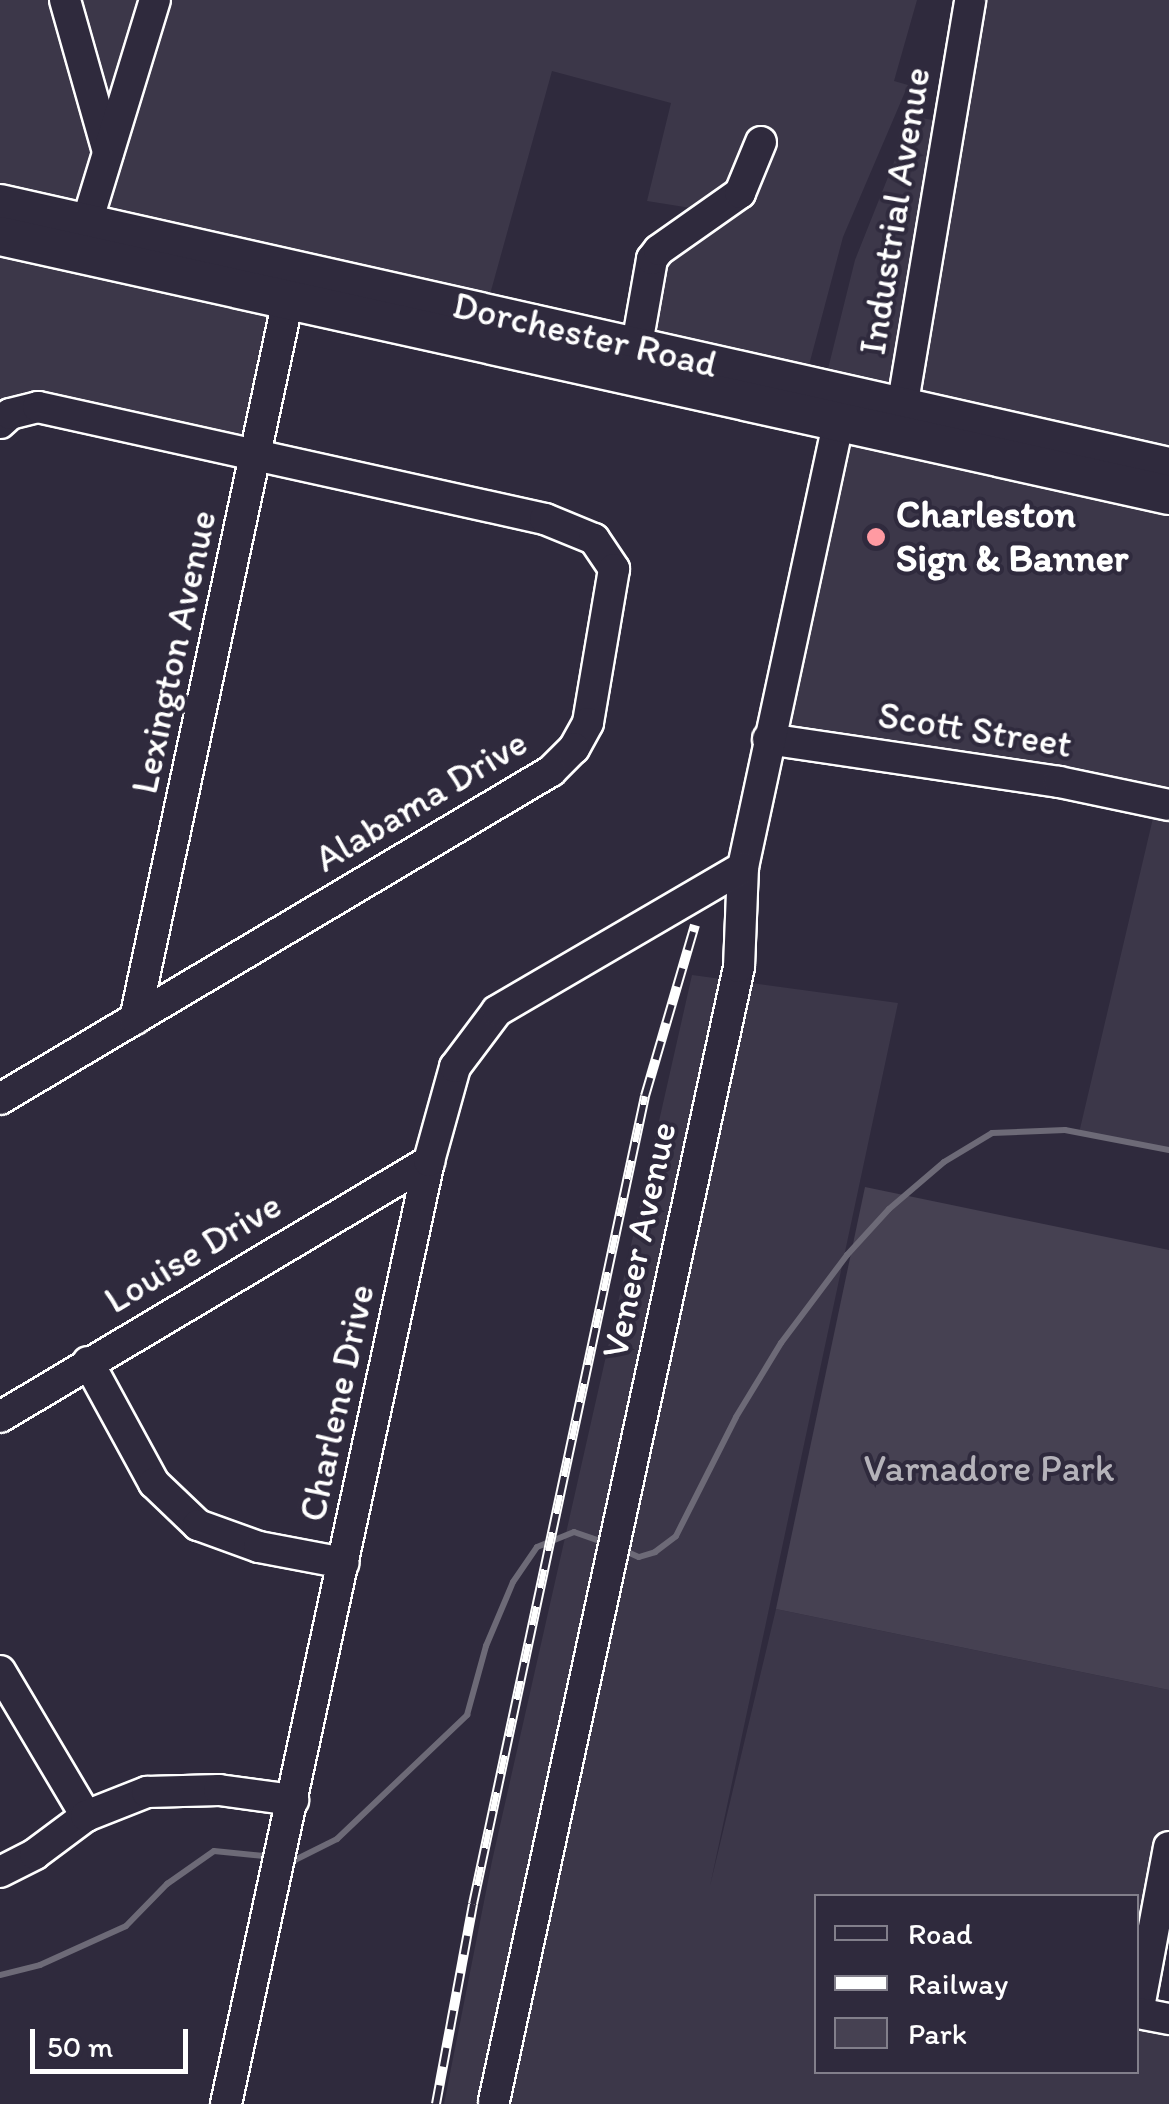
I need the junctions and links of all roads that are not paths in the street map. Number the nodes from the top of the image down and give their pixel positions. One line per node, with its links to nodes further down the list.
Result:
1 (64, 0): 5 (street)
2 (154, 0): 5 (street)
3 (970, 0): 12 (street, Industrial Avenue)
4 (761, 142): 10 (street)
5 (108, 152): 8 (street)
6 (0, 204): 8 (main road, Dorchester Road)
7 (0, 236): 8 (main road, Dorchester Road)
8 (82, 238): 9 (main road, Dorchester Road); 10 (main road, Dorchester Road)
9 (288, 300): 10 (main road, Dorchester Road); 14 (street, Lexington Avenue)
10 (634, 361): 11 (main road, Dorchester Road)
11 (842, 407): 12 (main road, Dorchester Road); 17 (street, Veneer Avenue)
12 (901, 420): 15 (main road, Dorchester Road); 16 (main road, Dorchester Road)
13 (0, 422): 14 (street, Alabama Drive)
14 (257, 456): 20 (street, Lexington Avenue); 20 (street, Alabama Drive)
15 (1169, 466)
16 (1169, 495)
17 (768, 738): 18 (street, Scott Street); 19 (street, Veneer Avenue)
18 (1169, 806)
19 (742, 867): 22 (street, Charlene Drive); 34 (street, Veneer Avenue)
20 (135, 1020): 21 (street, Alabama Drive)
21 (0, 1099)
22 (429, 1160): 23 (street, Louise Drive); 25 (street, Charlene Drive)
23 (88, 1362): 24 (street, Louise Drive); 25 (street)
24 (0, 1417)
25 (344, 1564): 27 (street, Charlene Drive)
26 (0, 1672): 28 (street)
27 (292, 1800): 28 (street); 35 (street, Charlene Drive)
28 (86, 1816): 30 (street)
29 (1169, 1848): 31 (street)
30 (0, 1872)
31 (1139, 2008)
32 (1139, 2013): 33 (street)
33 (1169, 2020)
34 (494, 2101)
35 (226, 2104)

